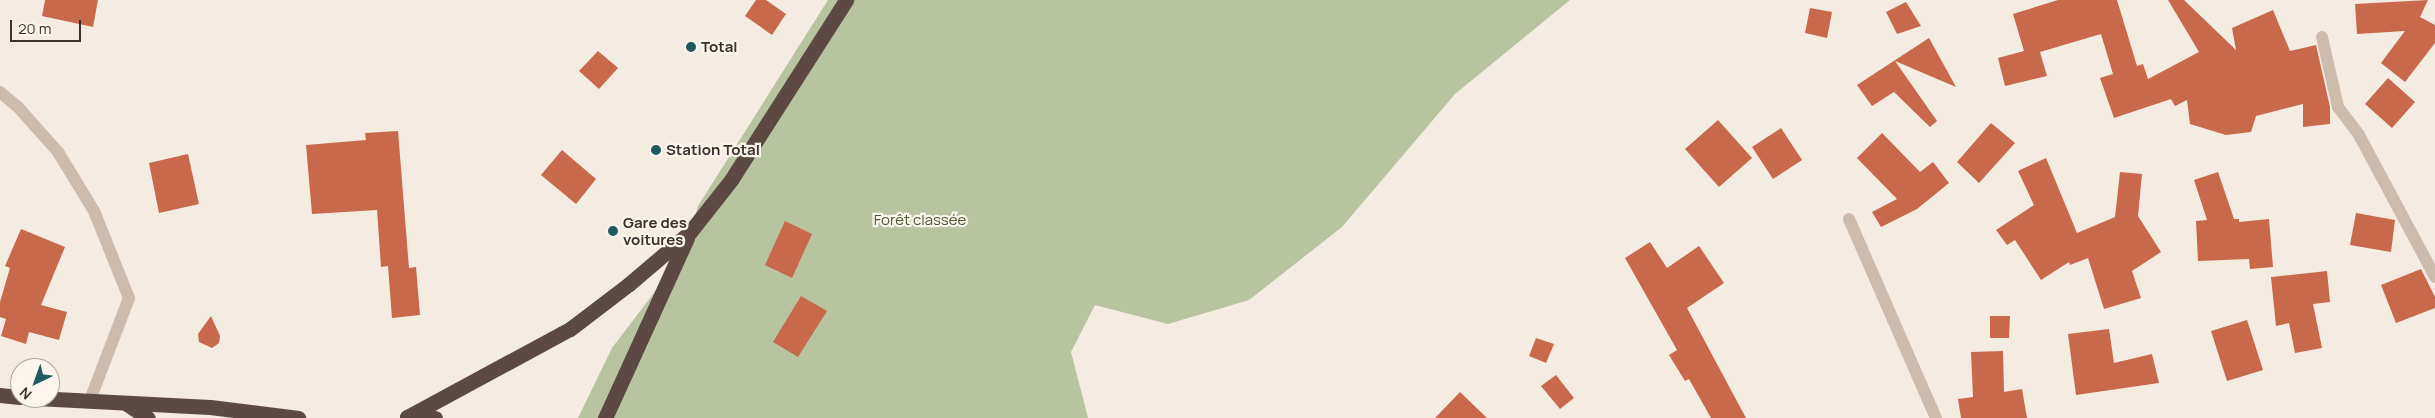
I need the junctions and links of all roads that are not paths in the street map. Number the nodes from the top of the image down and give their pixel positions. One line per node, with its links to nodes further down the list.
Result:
1 (846, 0): 5 (highway)
2 (2322, 37): 6 (street)
3 (0, 92): 8 (street)
4 (1849, 219): 15 (street)
5 (690, 232): 10 (highway); 14 (highway)
6 (2435, 277)
7 (60, 400): 8 (highway)
8 (89, 403): 9 (highway)
9 (127, 404): 11 (highway); 12 (highway)
10 (404, 417): 13 (highway)
11 (148, 418)
12 (298, 418)
13 (436, 418)
14 (605, 418)
15 (1936, 418)

